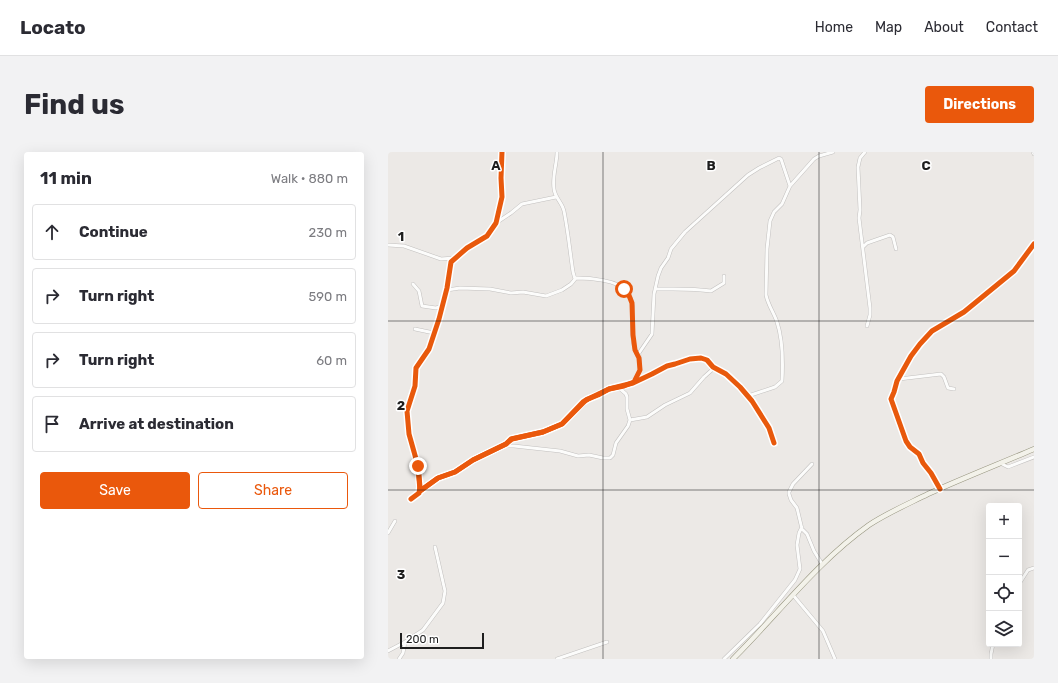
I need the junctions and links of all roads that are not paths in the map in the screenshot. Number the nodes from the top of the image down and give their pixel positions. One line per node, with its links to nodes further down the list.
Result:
1 (502, 152): 7 (street)
2 (558, 152): 6 (street)
3 (833, 152): 5 (street)
4 (865, 152): 10 (street)
5 (790, 186): 16 (street); 30 (street)
6 (556, 197): 7 (street); 14 (street)
7 (496, 223): 12 (street)
8 (1034, 244): 26 (street)
9 (388, 245): 12 (street)
10 (862, 247): 11 (street); 19 (street)
11 (896, 249)
12 (454, 258): 17 (street)
13 (724, 276): 16 (street)
14 (575, 279): 17 (street); 22 (street)
15 (413, 284): 18 (street)
16 (655, 289): 22 (street)
17 (447, 290): 18 (street)
18 (442, 306): 21 (street)
19 (866, 326)
20 (415, 329): 21 (street)
21 (434, 333): 41 (street)
22 (639, 358): 24 (street)
23 (714, 368): 25 (street); 30 (street); 31 (street)
24 (640, 369): 25 (street); 27 (street)
25 (646, 377): 27 (street)
26 (899, 379): 29 (street); 40 (street)
27 (634, 382): 28 (street)
28 (618, 387): 31 (street); 33 (street)
29 (954, 390)
30 (748, 396): 32 (street)
31 (630, 420): 33 (street)
32 (774, 443)
33 (502, 446): 41 (street)
34 (1034, 449): 35 (main road)
35 (1020, 455): 37 (street); 38 (main road)
36 (1034, 457): 37 (street)
37 (1020, 462): 38 (street)
38 (1000, 463): 40 (main road)
39 (812, 464): 44 (street)
40 (940, 488): 47 (main road)
41 (420, 491): 42 (street)
42 (411, 499)
43 (395, 520): 45 (street)
44 (802, 527): 47 (street); 57 (street)
45 (388, 533)
46 (436, 547): 51 (street)
47 (822, 564): 50 (main road)
48 (1034, 568): 49 (street)
49 (1022, 579)
50 (793, 595): 58 (main road); 59 (street)
51 (406, 642): 54 (street); 55 (street)
52 (607, 642): 56 (street)
53 (992, 647): 60 (street)
54 (388, 651)
55 (399, 659)
56 (557, 659)
57 (724, 659)
58 (733, 659)
59 (835, 659)
60 (991, 659)

